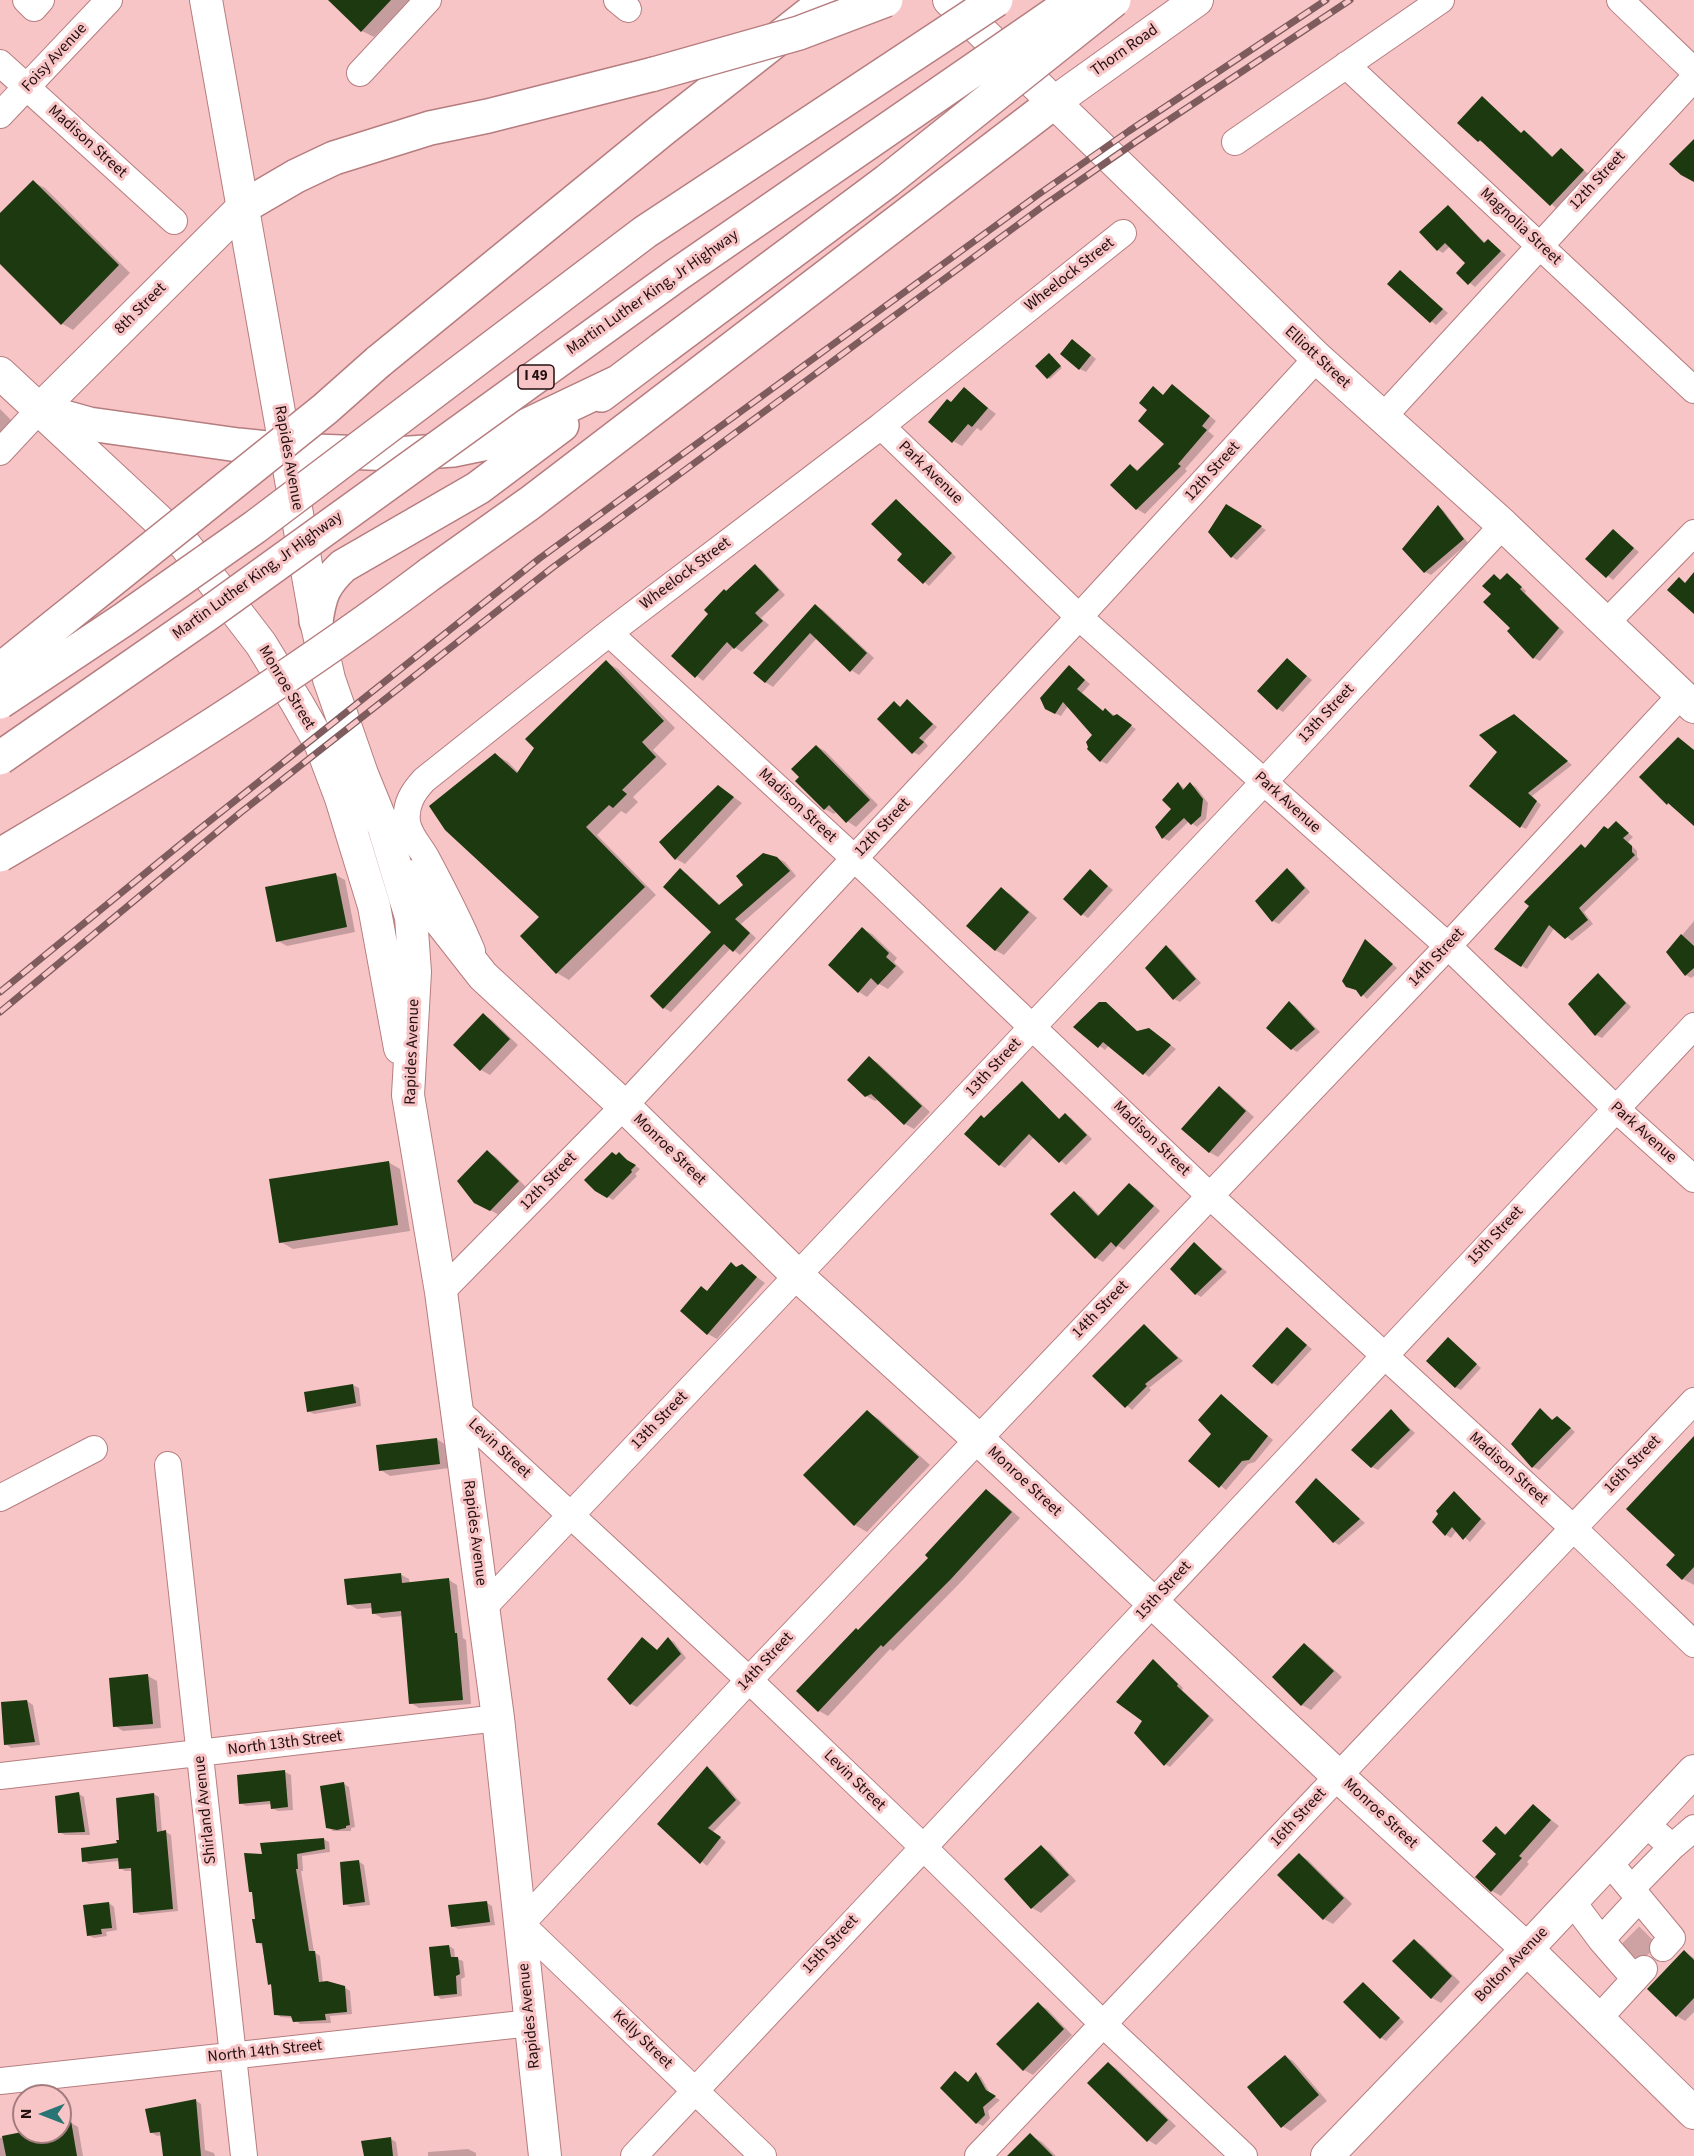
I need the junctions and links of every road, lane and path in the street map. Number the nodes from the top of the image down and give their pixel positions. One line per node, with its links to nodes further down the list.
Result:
1 (26, 0): 2 (street)
2 (41, 0)
3 (109, 0): 20 (street, Foisy Avenue)
4 (206, 0): 24 (main road, Rapides Avenue)
5 (428, 0): 18 (street)
6 (827, 0): 43 (highway, bridge)
7 (886, 0): 24 (highway, bridge)
8 (949, 0): 21 (main road, Elliott Street)
9 (996, 0): 45 (highway, bridge)
10 (1075, 0): 46 (highway, Martin Luther King, Jr Highway / I 49, bridge)
11 (1114, 0): 30 (highway, bridge)
12 (1197, 0): 21 (main road, Thorn Road)
13 (1441, 0): 16 (street)
14 (1620, 0): 17 (street)
15 (0, 63): 20 (street, Madison Street)
16 (1346, 65): 23 (street); 27 (street, Magnolia Street)
17 (1694, 71)
18 (360, 73)
19 (1694, 78): 27 (street, 12th Street)
20 (27, 87): 22 (street, Foisy Avenue); 25 (street, Madison Street)
21 (1053, 103): 28 (main road, Elliott Street); 49 (highway, bridge)
22 (0, 115)
23 (1235, 142)
24 (243, 207): 32 (main road, 8th Street); 35 (main road, Rapides Avenue)
25 (174, 221)
26 (1123, 233): 34 (street, Wheelock Street)
27 (1539, 245): 31 (street, Magnolia Street); 33 (street, 12th Street)
28 (1317, 358): 33 (main road, Elliott Street); 39 (street, 12th Street)
29 (0, 373): 32 (main road, Monroe Street)
30 (618, 382): 35 (highway); 40 (highway)
31 (1694, 390)
32 (39, 410): 35 (highway); 36 (street); 55 (main road, Monroe Street)
33 (1382, 417): 37 (main road, Elliott Street)
34 (881, 426): 39 (street, Park Avenue); 42 (street, Wheelock Street)
35 (287, 450): 40 (main road, Rapides Avenue)
36 (0, 452)
37 (1503, 525): 41 (main road, Elliott Street); 47 (street, 13th Street)
38 (1694, 533): 41 (street)
39 (1079, 617): 47 (street, Park Avenue); 50 (street, 12th Street)
40 (316, 621): 48 (main road, Rapides Avenue)
41 (1605, 624): 44 (main road, Elliott Street)
42 (609, 633): 50 (street, Madison Street); 52 (street, Wheelock Street)
43 (0, 670)
44 (1688, 701): 51 (street, 14th Street)
45 (0, 702)
46 (0, 758)
47 (1264, 782): 51 (street, Park Avenue); 54 (street, 13th Street)
48 (384, 828): 52 (main road, Monroe Street); 55 (main road, Rapides Avenue)
49 (0, 855)
50 (854, 858): 54 (street, Madison Street); 56 (street, 12th Street)
51 (1448, 946): 57 (street, Park Avenue); 59 (street, 14th Street)
52 (483, 976): 56 (main road, Monroe Street)
53 (1694, 1026): 57 (street, 15th Street)
54 (1033, 1027): 59 (street, Madison Street); 60 (street, 13th Street)
55 (408, 1095): 61 (main road, Rapides Avenue)
56 (624, 1106): 60 (main road, Monroe Street); 61 (street, 12th Street)
57 (1616, 1109): 58 (street, Park Avenue); 62 (street, 15th Street)
58 (1694, 1179)
59 (1210, 1196): 62 (street, Madison Street); 65 (street, 14th Street)
60 (798, 1276): 65 (main road, Monroe Street); 69 (street, 13th Street)
61 (441, 1292): 64 (main road, Rapides Avenue)
62 (1384, 1356): 70 (street, Madison Street); 71 (street, 15th Street)
63 (1694, 1401): 70 (street, 16th Street)
64 (458, 1411): 69 (street, Levin Street); 72 (main road, Rapides Avenue)
65 (978, 1439): 71 (main road, Monroe Street); 74 (street, 14th Street)
66 (94, 1449): 68 (street)
67 (168, 1465): 76 (street, Shirland Avenue)
68 (0, 1498)
69 (570, 1515): 72 (street, 13th Street); 74 (street, Levin Street)
70 (1573, 1528): 73 (street, Madison Street); 78 (street, 16th Street)
71 (1153, 1602): 78 (main road, Monroe Street); 82 (street, 15th Street)
72 (483, 1608): 75 (main road, Rapides Avenue)
73 (1694, 1644)
74 (749, 1680): 82 (street, Levin Street); 87 (street, 14th Street)
75 (498, 1718): 76 (street, North 13th Street); 87 (main road, Rapides Avenue)
76 (200, 1754): 77 (street, North 13th Street); 94 (street, Shirland Avenue)
77 (0, 1776)
78 (1338, 1776): 90 (main road, Monroe Street); 93 (street, 16th Street)
79 (1691, 1781): 80 (main road, Bolton Avenue)
80 (1645, 1823): 83 (street); 84 (main road, Bolton Avenue)
81 (1694, 1828): 83 (street)
82 (923, 1847): 93 (street, Levin Street); 96 (street, 15th Street)
83 (1672, 1847): 85 (street)
84 (1609, 1862): 85 (street); 86 (main road, Bolton Avenue)
85 (1635, 1894): 88 (street); 89 (street)
86 (1572, 1901): 89 (street); 90 (main road, Bolton Avenue)
87 (521, 1924): 92 (main road, Rapides Avenue); 96 (street, Kelly Street)
88 (1657, 1936)
89 (1601, 1940): 91 (street)
90 (1527, 1949): 91 (main road, Monroe Street); 104 (main road, Bolton Avenue)
91 (1599, 2018): 97 (main road, Monroe Street)
92 (531, 2023): 94 (street, North 14th Street); 99 (main road, Rapides Avenue)
93 (1103, 2024): 102 (street, 16th Street); 103 (street, Levin Street)
94 (233, 2056): 95 (street, North 14th Street); 98 (street, Shirland Avenue)
95 (0, 2081)
96 (694, 2090): 100 (street, 15th Street); 101 (street, Kelly Street)
97 (1694, 2113)
98 (244, 2156)
99 (545, 2156)
100 (634, 2156)
101 (764, 2156)
102 (978, 2156)
103 (1244, 2156)
104 (1328, 2156)

